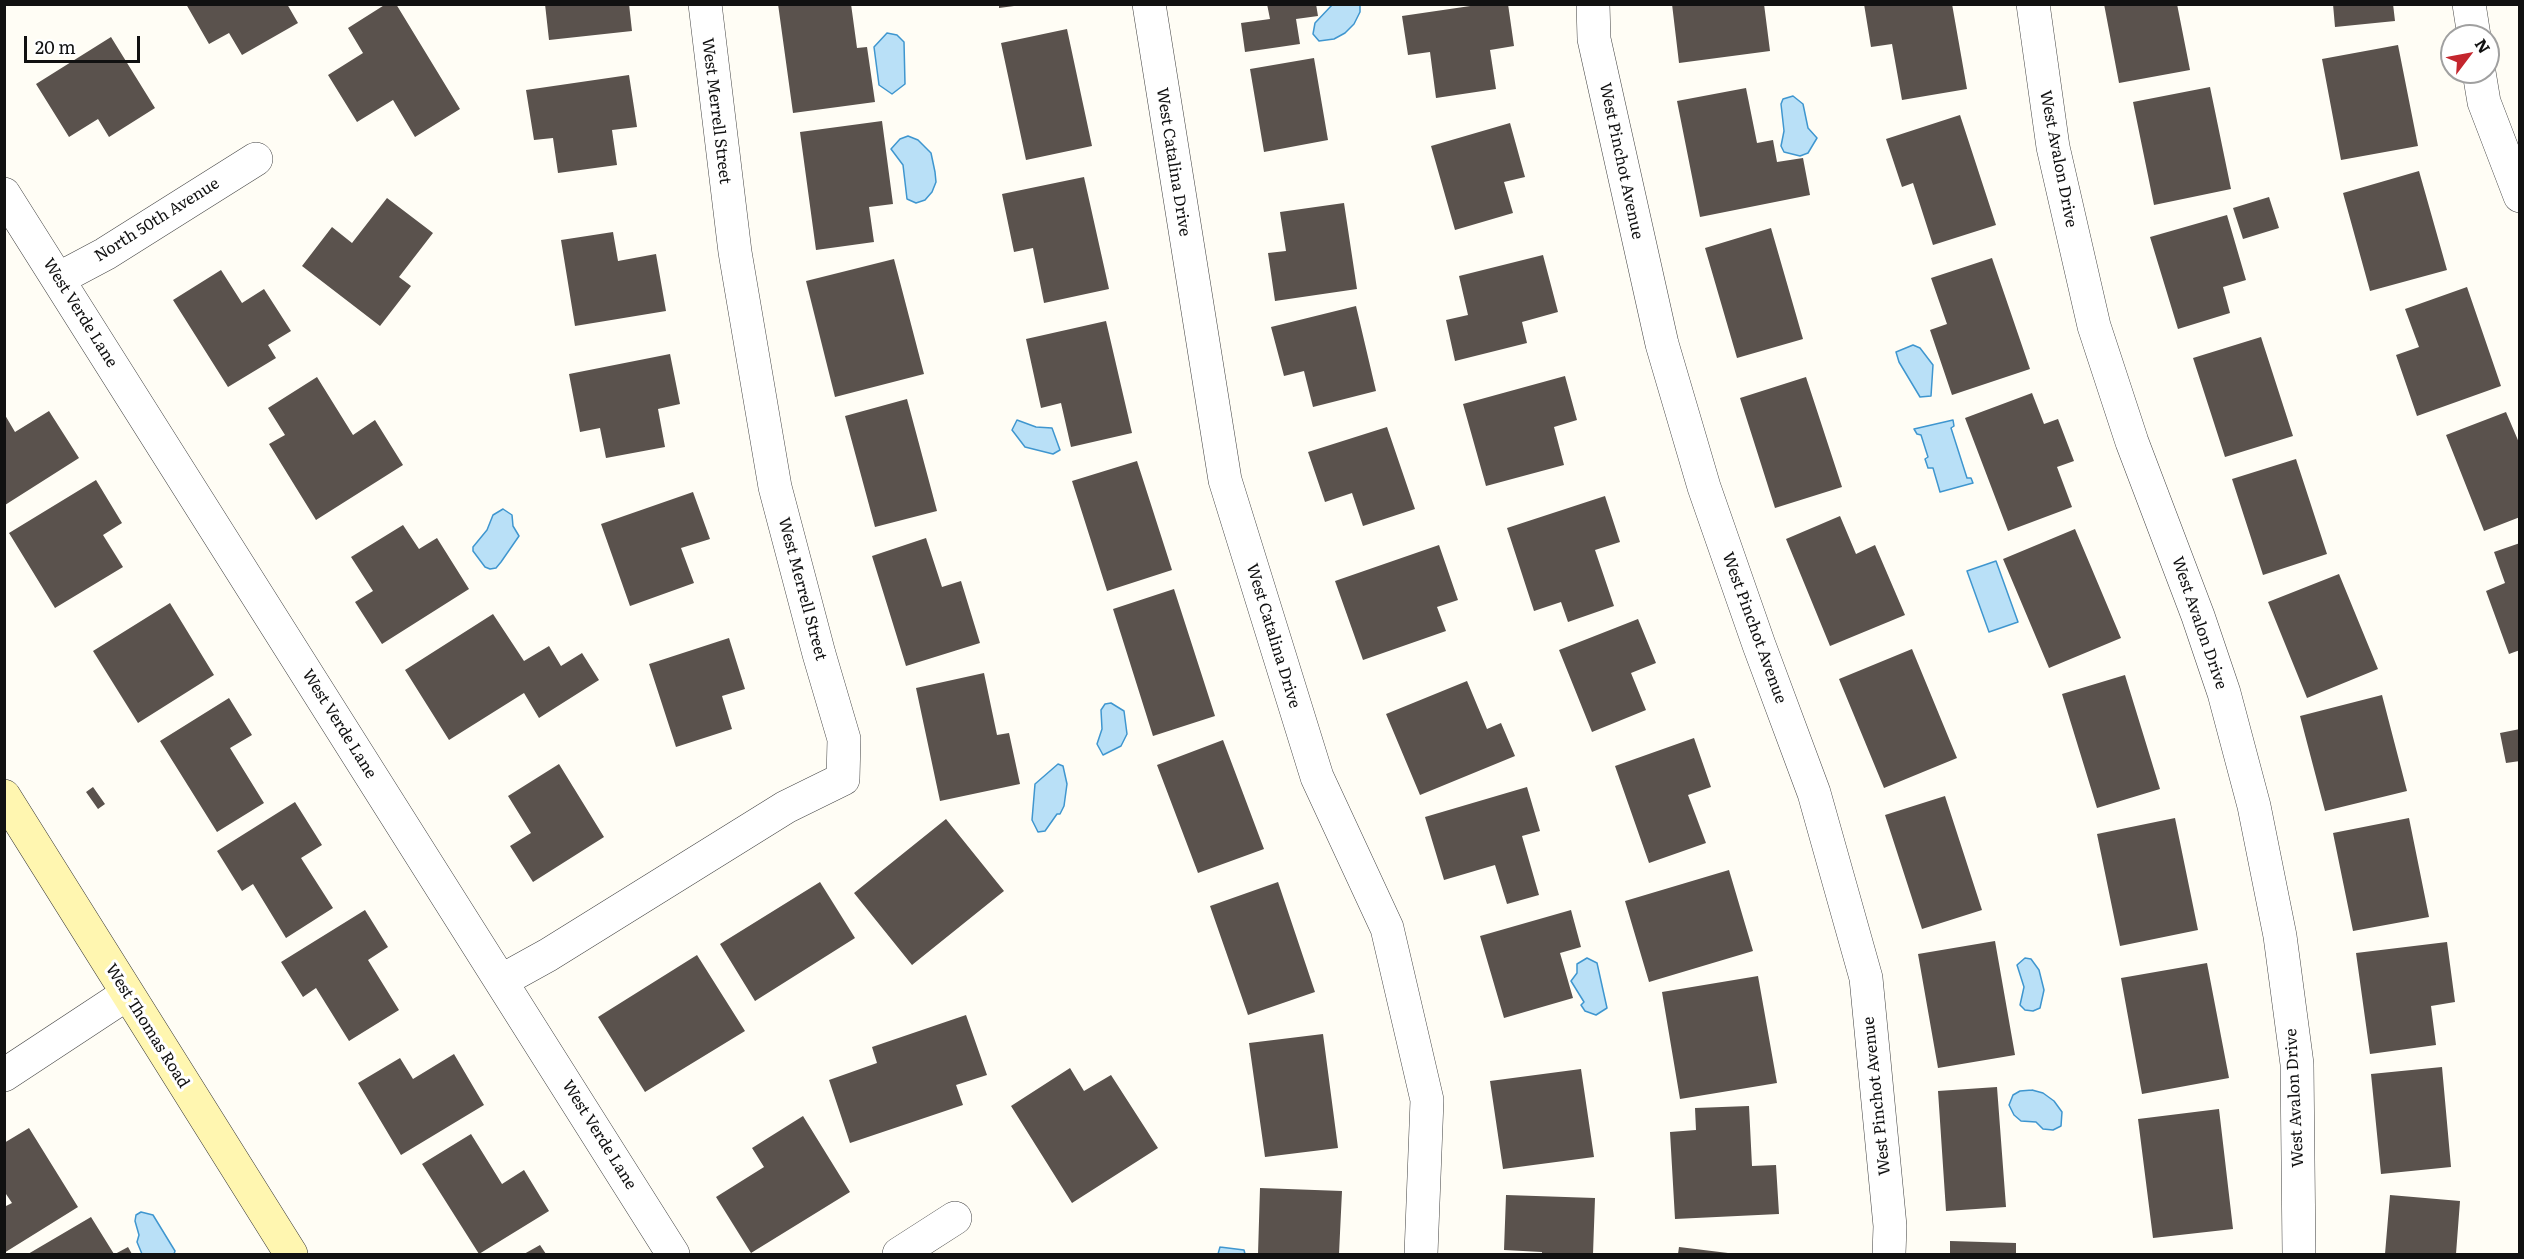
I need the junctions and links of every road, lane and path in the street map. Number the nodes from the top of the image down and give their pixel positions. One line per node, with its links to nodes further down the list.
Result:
1 (705, 4): 13 (street, West Merrell Street)
2 (1149, 4): 20 (street, West Catalina Drive)
3 (1593, 4): 21 (street, West Pinchot Avenue)
4 (2033, 4): 22 (street, West Avalon Drive)
5 (2469, 4): 6 (street)
6 (2472, 24)
7 (2481, 84): 10 (street)
8 (256, 159): 11 (street, North 50th Avenue)
9 (4, 194): 11 (street, West Verde Lane)
10 (2520, 196)
11 (58, 279): 13 (street, West Verde Lane)
12 (4, 796): 14 (main road, West Thomas Road)
13 (501, 981): 18 (street, West Verde Lane)
14 (127, 994): 15 (street); 17 (main road, West Thomas Road)
15 (4, 1074)
16 (955, 1218): 19 (street)
17 (291, 1254)
18 (673, 1254)
19 (899, 1254)
20 (1421, 1254)
21 (1889, 1254)
22 (2298, 1254)

